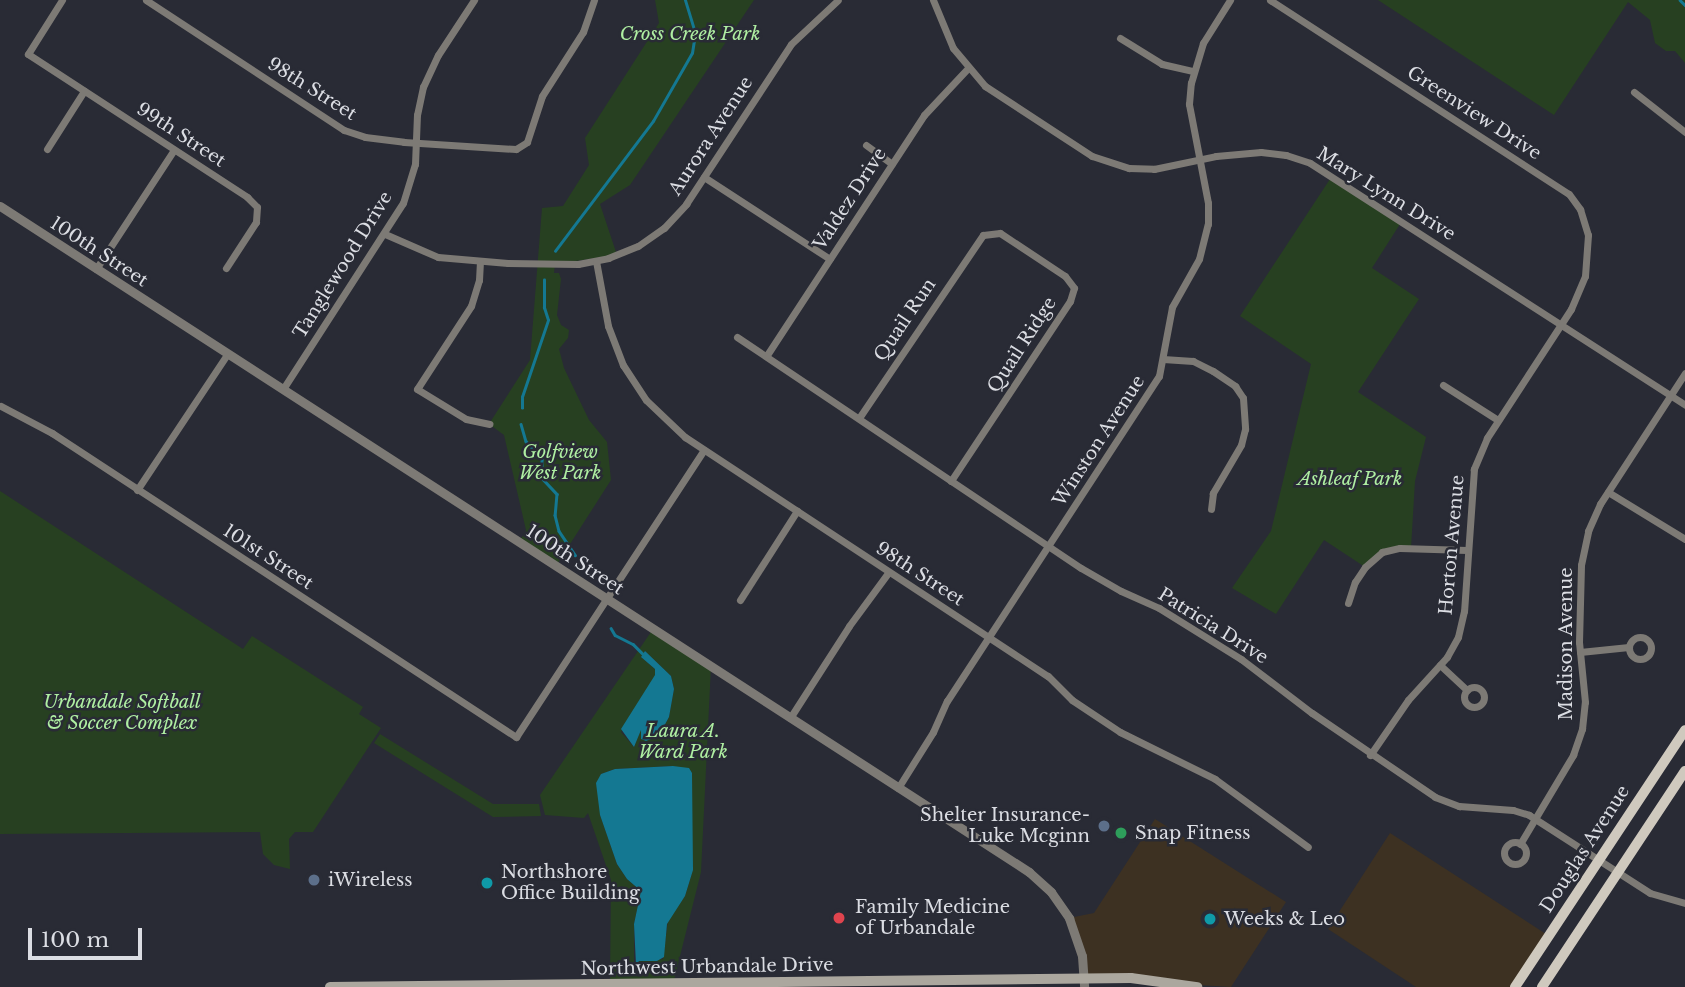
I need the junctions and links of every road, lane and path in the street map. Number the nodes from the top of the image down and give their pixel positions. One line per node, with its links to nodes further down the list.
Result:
1 (62, 0): 12 (street, 99th Street)
2 (146, 0): 15 (street, 98th Street)
3 (474, 0): 15 (street, Tanglewood Drive)
4 (594, 0): 15 (street, 98th Street)
5 (838, 0): 21 (street, Aurora Avenue)
6 (933, 0): 10 (street, Mary Lynn Drive)
7 (1230, 0): 11 (street, Winston Avenue)
8 (1270, 0): 30 (street, Greenview Drive)
9 (1120, 38): 11 (street)
10 (968, 68): 19 (street, Mary Lynn Drive); 20 (street, Valdez Drive)
11 (1193, 71): 19 (street, Winston Avenue)
12 (84, 91): 17 (street); 18 (street, 99th Street)
13 (1634, 92): 14 (street)
14 (1685, 132)
15 (416, 143): 23 (street, Tanglewood Drive)
16 (866, 145): 20 (street)
17 (47, 149)
18 (174, 150): 28 (street, 99th Street); 29 (street)
19 (1200, 160): 31 (street, Mary Lynn Drive); 35 (street, Winston Avenue)
20 (892, 164): 25 (street, Valdez Drive)
21 (704, 177): 25 (street); 27 (street, Aurora Avenue)
22 (0, 206): 29 (street, 100th Street)
23 (385, 234): 26 (street, Aurora Avenue); 38 (street, Tanglewood Drive)
24 (977, 239): 42 (street, Quail Run); 46 (street, Quail Ridge)
25 (830, 259): 34 (street, Valdez Drive)
26 (480, 261): 27 (street, Aurora Avenue); 44 (street)
27 (596, 261): 45 (street, 98th Street)
28 (226, 268)
29 (96, 269): 33 (street, 100th Street)
30 (1577, 296): 31 (street, Horton Avenue)
31 (1561, 325): 39 (street, Mary Lynn Drive); 43 (street, Horton Avenue)
32 (737, 337): 34 (street, Patricia Drive)
33 (228, 353): 38 (street, 100th Street); 47 (street)
34 (767, 355): 42 (street, Patricia Drive)
35 (1163, 359): 49 (street); 52 (street, Winston Avenue)
36 (1685, 373): 39 (street, Madison Avenue)
37 (1443, 385): 43 (street)
38 (283, 389): 55 (street, 100th Street)
39 (1670, 396): 40 (street, Mary Lynn Drive); 48 (street, Madison Avenue)
40 (1685, 405)
41 (1, 406): 47 (street, 101st Street)
42 (859, 418): 46 (street, Patricia Drive)
43 (1498, 420): 53 (street, Horton Avenue)
44 (489, 424)
45 (704, 450): 50 (street, 98th Street); 55 (street)
46 (951, 481): 52 (street, Patricia Drive)
47 (137, 490): 55 (street, 101st Street)
48 (1608, 492): 51 (street); 60 (street, Madison Avenue)
49 (1211, 509)
50 (796, 512): 54 (street, 98th Street); 56 (street)
51 (1685, 539)
52 (1048, 546): 58 (street, Winston Avenue); 65 (street, Patricia Drive)
53 (1467, 550): 57 (street); 61 (street, Horton Avenue)
54 (888, 573): 58 (street, 98th Street); 63 (street)
55 (606, 598): 63 (street, 100th Street)
56 (740, 600)
57 (1348, 603)
58 (988, 638): 67 (street, Winston Avenue); 70 (street, 98th Street)
59 (1629, 648): 60 (street)
60 (1580, 652): 68 (street, Madison Avenue)
61 (1440, 665): 62 (street); 65 (street, Horton Avenue)
62 (1467, 690)
63 (790, 718): 67 (street, 100th Street)
64 (1685, 730): 71 (main road, Douglas Avenue)
65 (1370, 755): 68 (street, Patricia Drive)
66 (1685, 771): 72 (main road)
67 (898, 788): 74 (street, 100th Street)
68 (1536, 818): 69 (street, Madison Avenue); 71 (street, Patricia Drive)
69 (1520, 844)
70 (1308, 847)
71 (1599, 860): 72 (street, Patricia Drive); 77 (main road, Douglas Avenue)
72 (1618, 872): 73 (street, Patricia Drive); 78 (main road)
73 (1685, 903)
74 (1083, 982): 75 (main road, Northwest Urbandale Drive); 76 (main road)
75 (330, 987)
76 (1197, 987)
77 (1515, 987)
78 (1542, 987)

